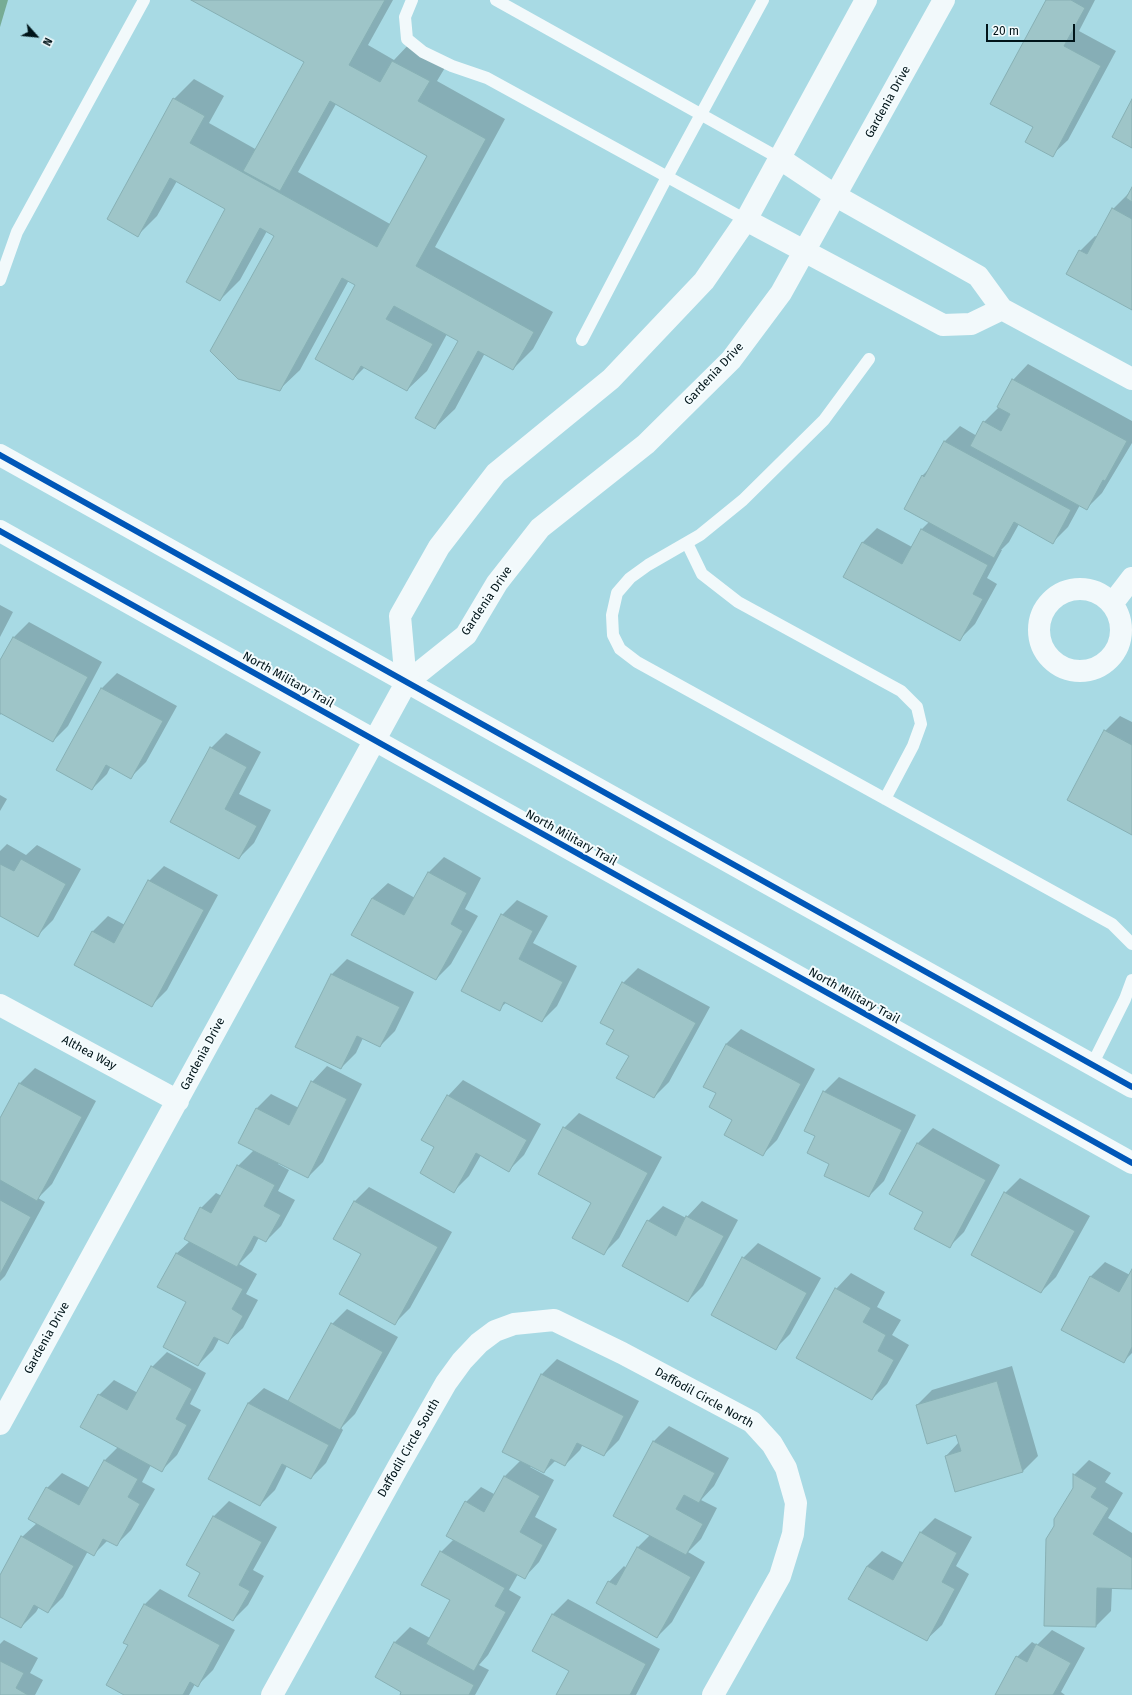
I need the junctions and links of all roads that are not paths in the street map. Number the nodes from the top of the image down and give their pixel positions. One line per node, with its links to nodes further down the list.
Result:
1 (144, 0): 13 (lane)
2 (412, 0): 9 (lane)
3 (496, 0): 7 (lane)
4 (763, 0): 7 (lane)
5 (866, 0): 8 (street)
6 (944, 0): 10 (street, Gardenia Drive)
7 (701, 115): 8 (lane); 9 (lane)
8 (779, 158): 10 (street); 11 (street)
9 (667, 176): 11 (lane); 15 (lane)
10 (836, 196): 12 (street, Gardenia Drive); 14 (street)
11 (746, 220): 12 (street); 23 (street)
12 (805, 251): 14 (street); 23 (street, Gardenia Drive)
13 (0, 280)
14 (1002, 309): 17 (street)
15 (582, 340)
16 (869, 359): 20 (lane)
17 (1132, 379)
18 (0, 455): 23 (street)
19 (0, 531): 24 (street, North Military Trail)
20 (686, 543): 25 (lane); 25 (lane)
21 (1132, 578): 22 (street)
22 (1112, 604)
23 (406, 683): 24 (street, Gardenia Drive); 29 (street)
24 (374, 740): 31 (street, Gardenia Drive); 32 (street, North Military Trail)
25 (884, 799): 26 (lane)
26 (1132, 944)
27 (1132, 980): 29 (lane)
28 (0, 1006): 31 (street, Althea Way)
29 (1092, 1065): 30 (street)
30 (1132, 1087)
31 (178, 1101): 34 (street, Gardenia Drive)
32 (1132, 1163)
33 (622, 1353): 35 (street, Daffodil Circle South); 36 (street, Daffodil Circle North)
34 (0, 1424)
35 (272, 1695)
36 (714, 1695)

